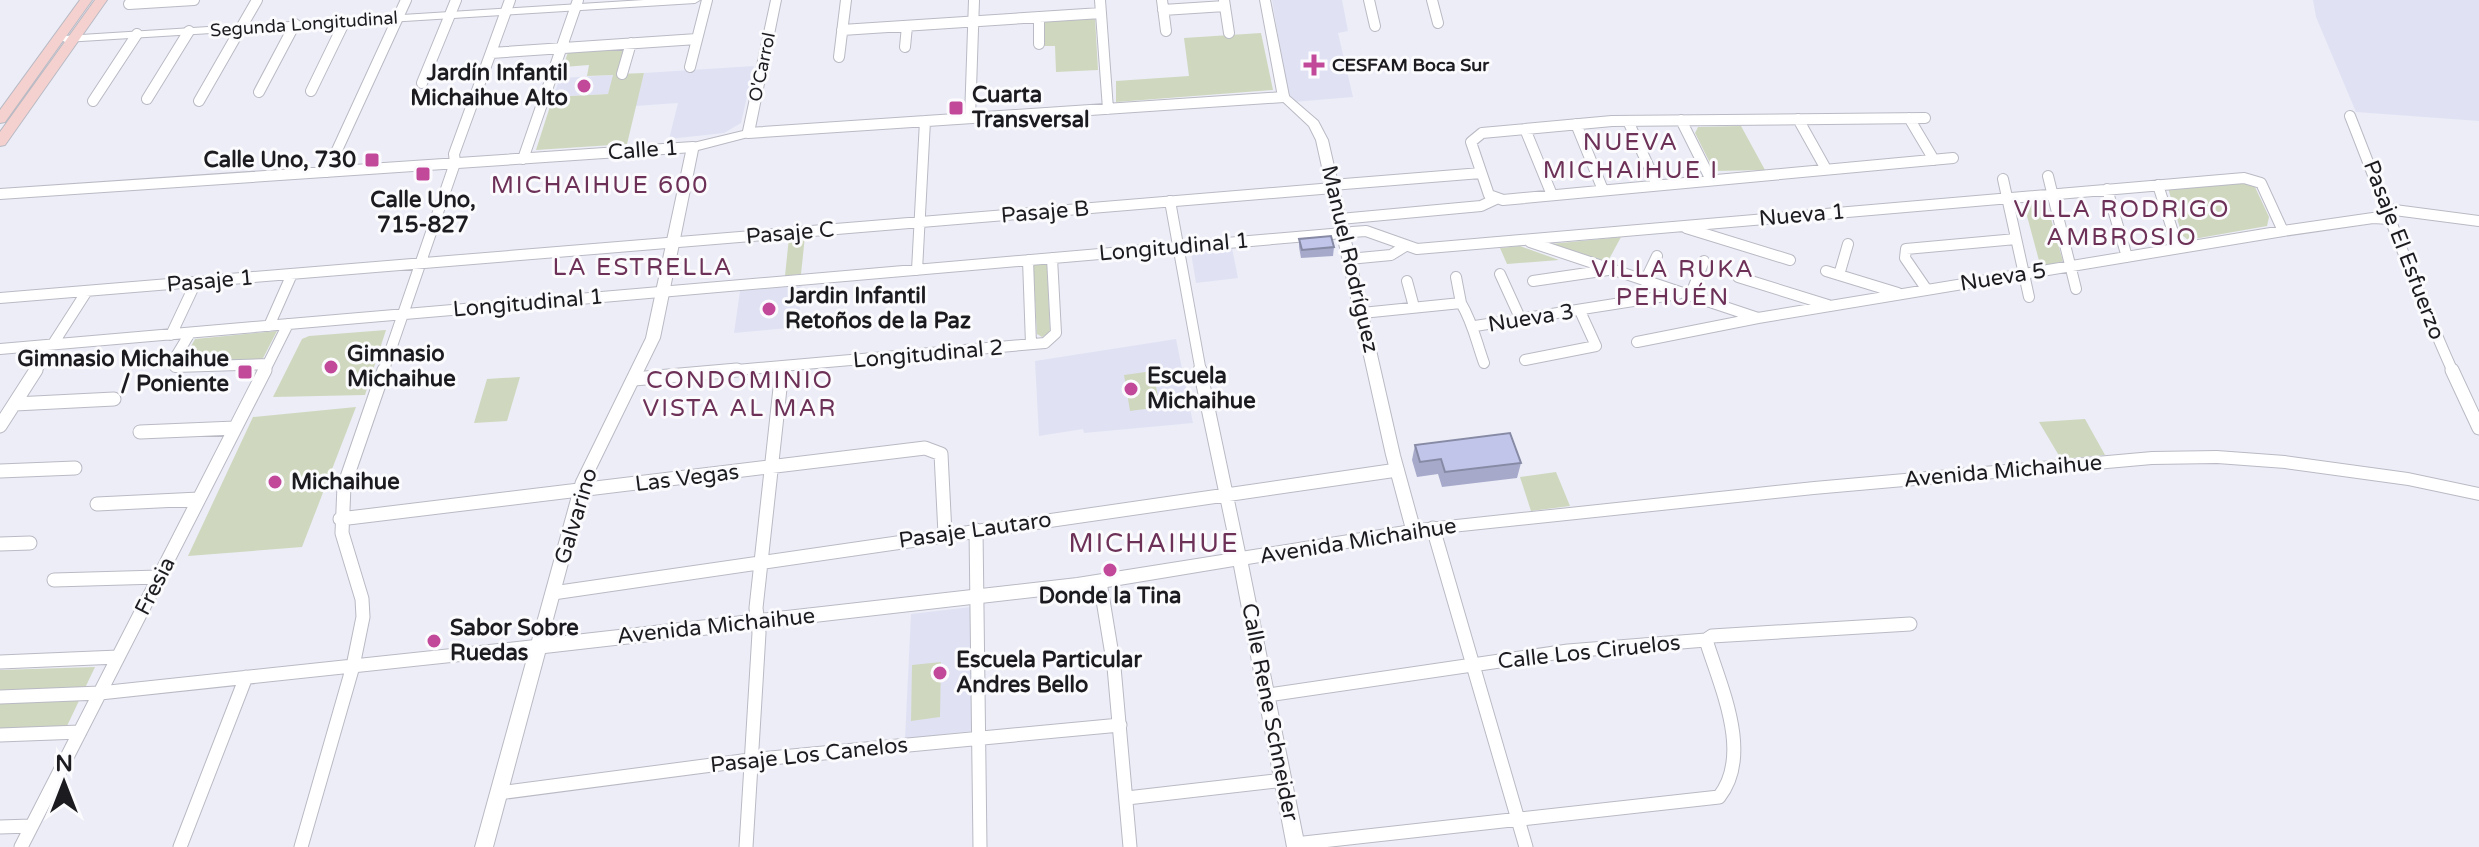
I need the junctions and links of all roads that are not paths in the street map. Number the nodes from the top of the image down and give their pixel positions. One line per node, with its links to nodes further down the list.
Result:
1 (86, 0): 41 (main road)
2 (101, 0): 40 (main road)
3 (194, 0): 17 (street)
4 (257, 0): 34 (street)
5 (406, 0): 27 (street)
6 (456, 0): 25 (street)
7 (510, 0): 23 (street)
8 (695, 0): 18 (street, Segunda Longitudinal)
9 (707, 0): 42 (street)
10 (776, 0): 70 (street, O'Carrol)
11 (846, 0): 35 (street)
12 (974, 0): 29 (street)
13 (1100, 0): 24 (street)
14 (1265, 0): 54 (street)
15 (1369, 0): 33 (street)
16 (1432, 0): 30 (street)
17 (157, 1): 20 (street)
18 (644, 2): 21 (street, Segunda Longitudinal)
19 (1224, 3): 22 (street); 38 (street)
20 (129, 4)
21 (576, 4): 23 (street, Segunda Longitudinal); 46 (street)
22 (1163, 5): 37 (street)
23 (505, 12): 25 (street, Segunda Longitudinal); 47 (street)
24 (1101, 13): 26 (street); 58 (street)
25 (450, 15): 27 (street, Segunda Longitudinal); 51 (street)
26 (1039, 17): 29 (street); 44 (street)
27 (397, 18): 28 (street, Segunda Longitudinal); 78 (street)
28 (345, 21): 31 (street, Segunda Longitudinal); 52 (street)
29 (973, 21): 32 (street); 60 (street)
30 (1438, 23)
31 (295, 24): 34 (street, Segunda Longitudinal); 53 (street)
32 (907, 26): 35 (street); 45 (street)
33 (1375, 26)
34 (242, 28): 36 (street, Segunda Longitudinal); 57 (street)
35 (842, 30): 48 (street)
36 (189, 31): 39 (street, Segunda Longitudinal); 55 (street)
37 (1166, 31)
38 (1229, 33)
39 (137, 34): 40 (street, Segunda Longitudinal); 56 (street)
40 (74, 38): 41 (street, Segunda Longitudinal); 71 (main road)
41 (58, 39): 63 (main road)
42 (697, 39): 43 (street); 49 (street)
43 (631, 43): 46 (street); 50 (street)
44 (1039, 44)
45 (905, 47)
46 (560, 48): 47 (street); 74 (street)
47 (491, 53): 76 (street)
48 (839, 57)
49 (690, 67)
50 (622, 74)
51 (422, 83)
52 (311, 91)
53 (259, 92)
54 (1284, 97): 58 (street, Calle 1); 85 (street, Manuel Rodríguez)
55 (147, 99)
56 (93, 101)
57 (199, 101)
58 (1108, 109): 60 (street, Calle 1)
59 (2350, 116): 94 (street, Pasaje El Esfuerzo)
60 (970, 118): 66 (street, Calle 1)
61 (1909, 118): 62 (street); 64 (street); 75 (street)
62 (1925, 118)
63 (0, 119)
64 (1798, 119): 65 (street); 77 (street)
65 (1681, 120): 67 (street); 82 (street)
66 (925, 121): 70 (street, Calle 1); 96 (street)
67 (1628, 121): 68 (street); 83 (street)
68 (1576, 124): 69 (street); 87 (street)
69 (1525, 129): 79 (street); 90 (street)
70 (748, 133): 72 (street, Calle 1)
71 (0, 142)
72 (693, 147): 74 (street, Calle 1); 102 (street, Galvarino)
73 (1953, 158): 75 (street, Longitudinal 1)
74 (523, 159): 76 (street, Calle 1)
75 (1934, 160): 77 (street, Longitudinal 1)
76 (455, 163): 78 (street, Calle 1); 114 (street)
77 (1826, 169): 82 (street, Longitudinal 1)
78 (327, 172): 88 (street, Calle 1)
79 (1481, 173): 85 (street, Pasaje B); 92 (street)
80 (2048, 176): 89 (street)
81 (2003, 179): 91 (street)
82 (1711, 180): 83 (street, Longitudinal 1)
83 (1657, 185): 87 (street, Longitudinal 1)
84 (2158, 185): 86 (street, Nueva 1); 99 (street, Nueva 1); 106 (street)
85 (1332, 186): 93 (street, Pasaje B); 98 (street, Manuel Rodríguez)
86 (2107, 189): 89 (street, Nueva 1); 108 (street)
87 (1603, 190): 90 (street, Longitudinal 1)
88 (0, 194)
89 (2052, 194): 91 (street, Nueva 1); 115 (street)
90 (1552, 195): 92 (street, Longitudinal 1)
91 (2007, 198): 97 (street, Nueva 1); 100 (street)
92 (1496, 199): 98 (street, Longitudinal 1)
93 (1170, 201): 96 (street, Pasaje B); 104 (street, Calle Rene Schneider)
94 (2389, 214): 95 (street, Nueva 5); 99 (street, Nueva 5); 163 (street, Pasaje El Esfuerzo)
95 (2479, 221)
96 (920, 222): 102 (street, Pasaje C); 117 (street)
97 (1679, 226): 101 (street, Nueva 1); 112 (street)
98 (1345, 228): 104 (street, Longitudinal 1); 105 (street, Nueva 1); 110 (street, Manuel Rodríguez)
99 (2283, 231): 106 (street, Nueva 5)
100 (2016, 239): 121 (street); 130 (street)
101 (1523, 240): 105 (street, Nueva 1); 116 (street)
102 (673, 243): 114 (street, Pasaje C); 132 (street, Galvarino)
103 (1848, 244): 122 (street)
104 (1176, 247): 109 (street, Longitudinal 1); 170 (street, Calle Rene Schneider)
105 (1404, 247): 110 (street)
106 (2178, 248): 108 (street, Nueva 5)
107 (1657, 256): 127 (street)
108 (2127, 257): 115 (street, Nueva 5)
109 (1052, 258): 111 (street, Longitudinal 1); 151 (street, Longitudinal 2)
110 (1349, 259): 141 (street, Manuel Rodríguez)
111 (1028, 260): 117 (street, Longitudinal 1); 151 (street, Longitudinal 2)
112 (1790, 260)
113 (1704, 261): 133 (street)
114 (420, 264): 119 (street, Pasaje 1); 142 (street)
115 (2070, 266): 121 (street, Nueva 5); 129 (street)
116 (1612, 269): 126 (street); 127 (street)
117 (917, 270): 132 (street, Longitudinal 1)
118 (1826, 271): 122 (street)
119 (292, 274): 128 (street, Pasaje 1); 146 (street)
120 (1500, 274): 144 (street)
121 (2025, 274): 130 (street, Nueva 5); 135 (street)
122 (1839, 275): 134 (street)
123 (1456, 277): 137 (street)
124 (1738, 277): 138 (street)
125 (1407, 281): 139 (street)
126 (1533, 281)
127 (1645, 281): 133 (street)
128 (196, 282): 131 (street, Pasaje 1); 149 (street)
129 (2076, 289)
130 (1927, 290): 134 (street, Nueva 5)
131 (87, 291): 136 (street, Pasaje 1); 152 (street)
132 (663, 292): 142 (street, Longitudinal 1); 158 (street, Galvarino)
133 (1686, 294): 140 (street, Nueva 3); 143 (street)
134 (1901, 294): 138 (street, Nueva 5)
135 (2029, 297)
136 (0, 298)
137 (1461, 303): 139 (street); 147 (street)
138 (1831, 306): 143 (street, Nueva 5)
139 (1414, 307): 141 (street)
140 (1580, 311): 144 (street, Nueva 3); 154 (street)
141 (1362, 313): 167 (street, Manuel Rodríguez)
142 (403, 314): 145 (street, Longitudinal 1); 174 (street)
143 (1758, 318): 150 (street, Nueva 5)
144 (1521, 320): 147 (street, Nueva 3)
145 (288, 324): 146 (street, Longitudinal 1); 156 (street, Fresia)
146 (269, 326): 148 (street, Longitudinal 1)
147 (1475, 326): 155 (street)
148 (190, 333): 149 (street, Longitudinal 1); 156 (street)
149 (171, 335): 152 (street, Longitudinal 1)
150 (1637, 342)
151 (1031, 344): 157 (street, Longitudinal 2)
152 (53, 345): 153 (street, Longitudinal 1); 160 (street)
153 (0, 349)
154 (1525, 360)
155 (1484, 363)
156 (268, 364): 162 (street, Fresia)
157 (782, 367): 158 (street, Longitudinal 2); 165 (street)
158 (634, 379): 169 (street, Galvarino)
159 (114, 399): 160 (street)
160 (15, 404): 161 (street)
161 (0, 426)
162 (235, 428): 164 (street); 172 (street, Fresia)
163 (2479, 428)
164 (140, 432)
165 (771, 467): 169 (street, Las Vegas); 178 (street, Las Vegas); 181 (street)
166 (75, 468): 168 (street)
167 (1397, 470): 170 (street, Pasaje Lautaro); 177 (street, Manuel Rodríguez)
168 (0, 471)
169 (580, 492): 174 (street, Las Vegas); 186 (street, Galvarino)
170 (1226, 494): 176 (street, Pasaje Lautaro); 182 (street, Calle Rene Schneider)
171 (2479, 494): 175 (street, Avenida Michaihue)
172 (199, 499): 173 (street); 183 (street, Fresia)
173 (97, 504)
174 (340, 519): 194 (street)
175 (1433, 528): 177 (street, Avenida Michaihue); 195 (street)
176 (976, 530): 178 (street, Pasaje Lautaro); 187 (street)
177 (1414, 531): 182 (street, Avenida Michaihue)
178 (945, 534): 181 (street, Pasaje Lautaro)
179 (30, 543): 180 (street)
180 (0, 544)
181 (761, 560): 186 (street, Pasaje Lautaro); 188 (street)
182 (1240, 560): 185 (street, Avenida Michaihue); 198 (street, Calle Rene Schneider)
183 (159, 577): 184 (street); 192 (street, Fresia)
184 (54, 580)
185 (1100, 582): 187 (street, Avenida Michaihue); 200 (street)
186 (553, 593): 191 (street, Galvarino)
187 (977, 597): 188 (street, Avenida Michaihue); 203 (street)
188 (757, 622): 191 (street, Avenida Michaihue); 204 (street)
189 (1910, 624): 190 (street, Calle Los Ciruelos)
190 (1706, 640): 195 (street, Calle Los Ciruelos); 208 (street)
191 (540, 646): 194 (street, Avenida Michaihue); 206 (street, Galvarino)
192 (118, 657): 193 (street); 197 (street, Fresia)
193 (0, 662)
194 (353, 666): 196 (street, Avenida Michaihue); 214 (street)
195 (1473, 666): 198 (street, Calle Los Ciruelos); 208 (street)
196 (246, 677): 197 (street, Avenida Michaihue); 213 (street)
197 (100, 693): 199 (street, Avenida Michaihue); 201 (street, Fresia)
198 (1268, 695): 205 (street, Calle Rene Schneider)
199 (0, 697)
200 (1120, 725): 203 (street, Pasaje Los Canelos); 207 (street)
201 (80, 732): 202 (street); 209 (street, Fresia)
202 (0, 735)
203 (980, 738): 204 (street, Pasaje Los Canelos); 217 (street)
204 (750, 760): 206 (street, Pasaje Los Canelos); 216 (street)
205 (1284, 780): 207 (street); 211 (street, Calle Rene Schneider)
206 (499, 793): 215 (street, Galvarino)
207 (1127, 798): 218 (street)
208 (1518, 822): 211 (street); 219 (street)
209 (31, 826): 210 (street); 212 (street, Fresia)
210 (0, 827)
211 (1296, 846)
212 (21, 847)
213 (180, 847)
214 (301, 847)
215 (484, 847)
216 (746, 847)
217 (980, 847)
218 (1130, 847)
219 (1526, 847)

